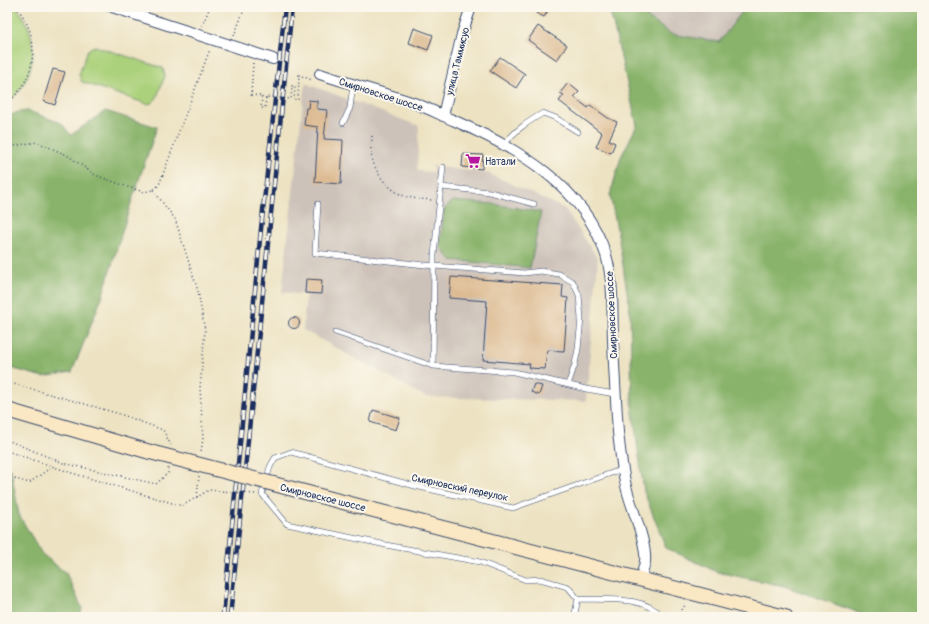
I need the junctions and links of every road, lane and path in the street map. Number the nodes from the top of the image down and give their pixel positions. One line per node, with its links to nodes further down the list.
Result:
1 (16, 7): 14 (path)
2 (112, 7): 6 (street)
3 (210, 7): 7 (path)
4 (245, 7): 9 (path)
5 (471, 7): 15 (street, улица Таммисуо)
6 (137, 11): 7 (street)
7 (198, 35): 8 (street)
8 (213, 40): 9 (street); 23 (path)
9 (232, 46): 10 (street)
10 (273, 59)
11 (252, 60): 12 (path)
12 (316, 77): 13 (street, Смирновское шоссе)
13 (353, 85): 15 (street, Смирновское шоссе); 16 (lane)
14 (7, 103)
15 (443, 116): 19 (street, Смирновское шоссе)
16 (343, 123)
17 (578, 132): 19 (lane)
18 (372, 136): 24 (path)
19 (505, 144): 31 (street, Смирновское шоссе)
20 (7, 147): 23 (path)
21 (444, 167): 22 (lane)
22 (441, 187): 24 (lane); 26 (lane)
23 (153, 190): 34 (path)
24 (440, 201): 27 (lane)
25 (318, 204): 27 (lane)
26 (534, 204)
27 (434, 266): 29 (lane); 30 (lane)
28 (336, 332): 29 (lane)
29 (433, 366): 30 (lane)
30 (568, 385): 31 (lane)
31 (615, 394): 36 (street, Смирновское шоссе)
32 (7, 410): 41 (main road, Смирновское шоссе, bridge)
33 (7, 451): 35 (path)
34 (201, 453)
35 (53, 466): 38 (path); 40 (path)
36 (623, 469): 39 (lane, Смирновский переулок); 41 (street, Смирновское шоссе)
37 (199, 475): 40 (path)
38 (7, 476)
39 (262, 494): 40 (path); 42 (lane)
40 (197, 497)
41 (641, 578): 47 (main road, Смирновское шоссе)
42 (578, 599): 44 (lane); 45 (lane)
43 (685, 604): 46 (path)
44 (573, 617)
45 (663, 617)
46 (678, 617)
47 (786, 617)

